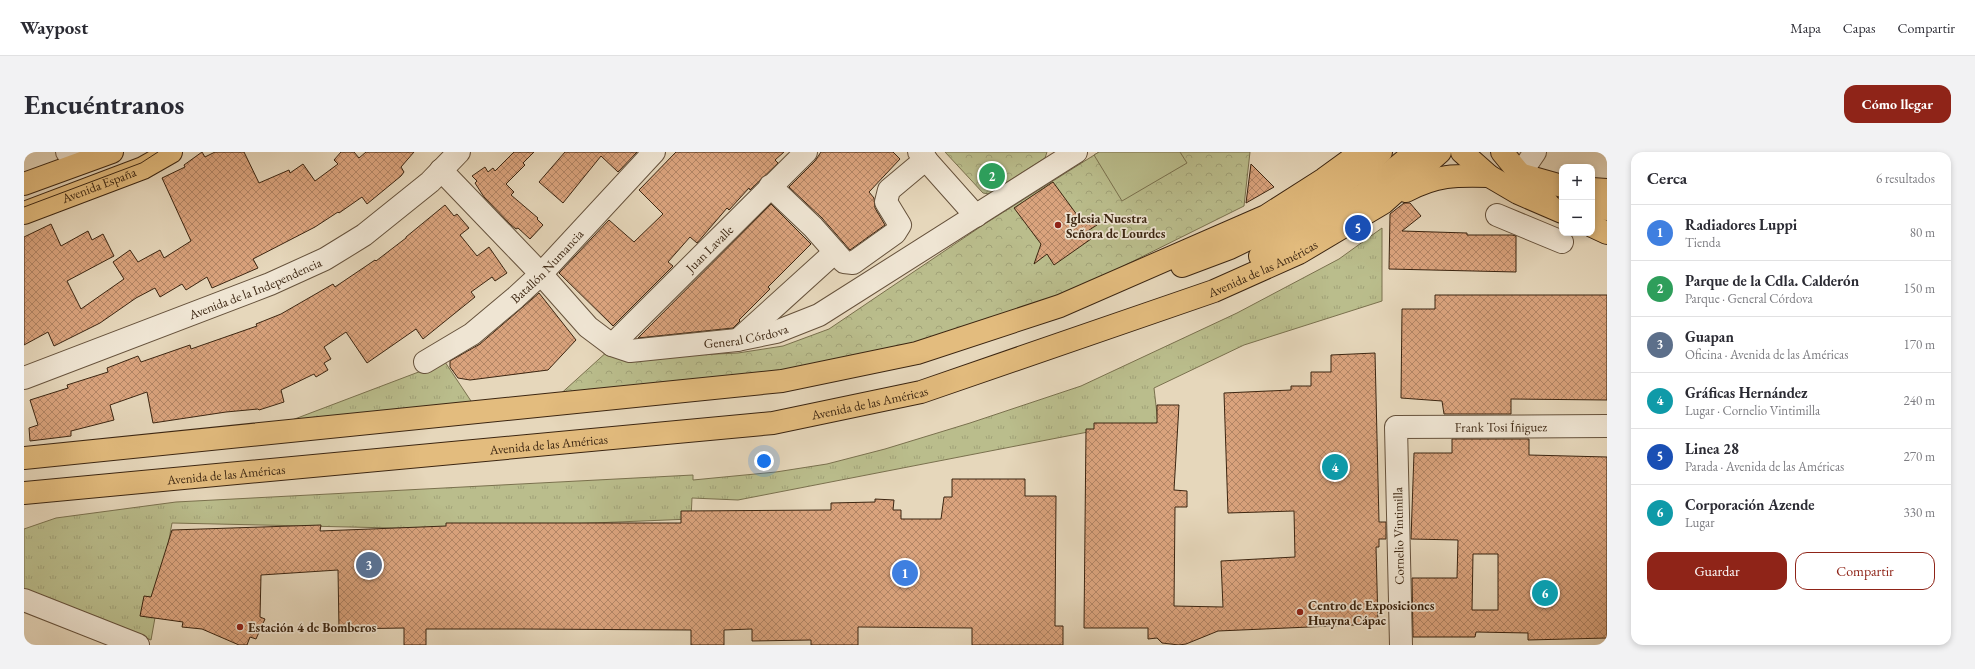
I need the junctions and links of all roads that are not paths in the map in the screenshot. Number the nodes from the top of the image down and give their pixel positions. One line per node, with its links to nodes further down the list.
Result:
1 (112, 152): 15 (main road, Avenida España)
2 (171, 152): 28 (main road, Avenida España)
3 (459, 152): 16 (street, Avenida de la Independencia)
4 (654, 152): 35 (street, Batallón Numancia)
5 (806, 152): 21 (street, Juan Lavalle)
6 (1076, 152): 30 (street, General Córdova)
7 (1361, 152): 36 (main road)
8 (1381, 152): 36 (main road)
9 (1415, 152): 38 (main road, Avenida de las Américas)
10 (1440, 152): 24 (main road, Avenida de las Américas)
11 (1462, 152): 18 (main road)
12 (1502, 152): 17 (main road)
13 (1535, 152): 17 (street)
14 (922, 156): 30 (street); 34 (street)
15 (72, 158): 19 (main road, Avenida España)
16 (441, 170): 35 (street, General Córdova); 41 (street, Avenida de la Independencia)
17 (1520, 174): 20 (main road); 26 (main road)
18 (1489, 176): 24 (main road); 26 (main road)
19 (25, 180)
20 (1559, 185)
21 (770, 186): 34 (street); 39 (street, Juan Lavalle)
22 (1595, 189): 23 (main road)
23 (1607, 190)
24 (1383, 203): 38 (main road, Avenida de las Américas)
25 (1595, 208): 27 (main road)
26 (1559, 209)
27 (1607, 209)
28 (24, 213)
29 (1497, 215): 33 (street)
30 (976, 216): 37 (street, General Córdova)
31 (1595, 227): 32 (main road)
32 (1607, 233)
33 (1562, 242)
34 (835, 252): 37 (street)
35 (540, 274): 39 (street, General Córdova); 40 (street, Batallón Numancia)
36 (1060, 306): 44 (main road)
37 (737, 340): 39 (street, General Córdova)
38 (1063, 342): 45 (main road, Avenida de las Américas)
39 (612, 345)
40 (425, 362)
41 (24, 378)
42 (1607, 426): 43 (street, Frank Tosi Íñiguez)
43 (1396, 427): 52 (street, Cornelio Vintimilla)
44 (24, 458)
45 (47, 490): 46 (main road, Avenida de las Américas); 47 (main road)
46 (24, 493)
47 (24, 508)
48 (24, 596): 50 (street)
49 (24, 600): 50 (street)
50 (46, 608): 51 (street)
51 (138, 645)
52 (1401, 645)

